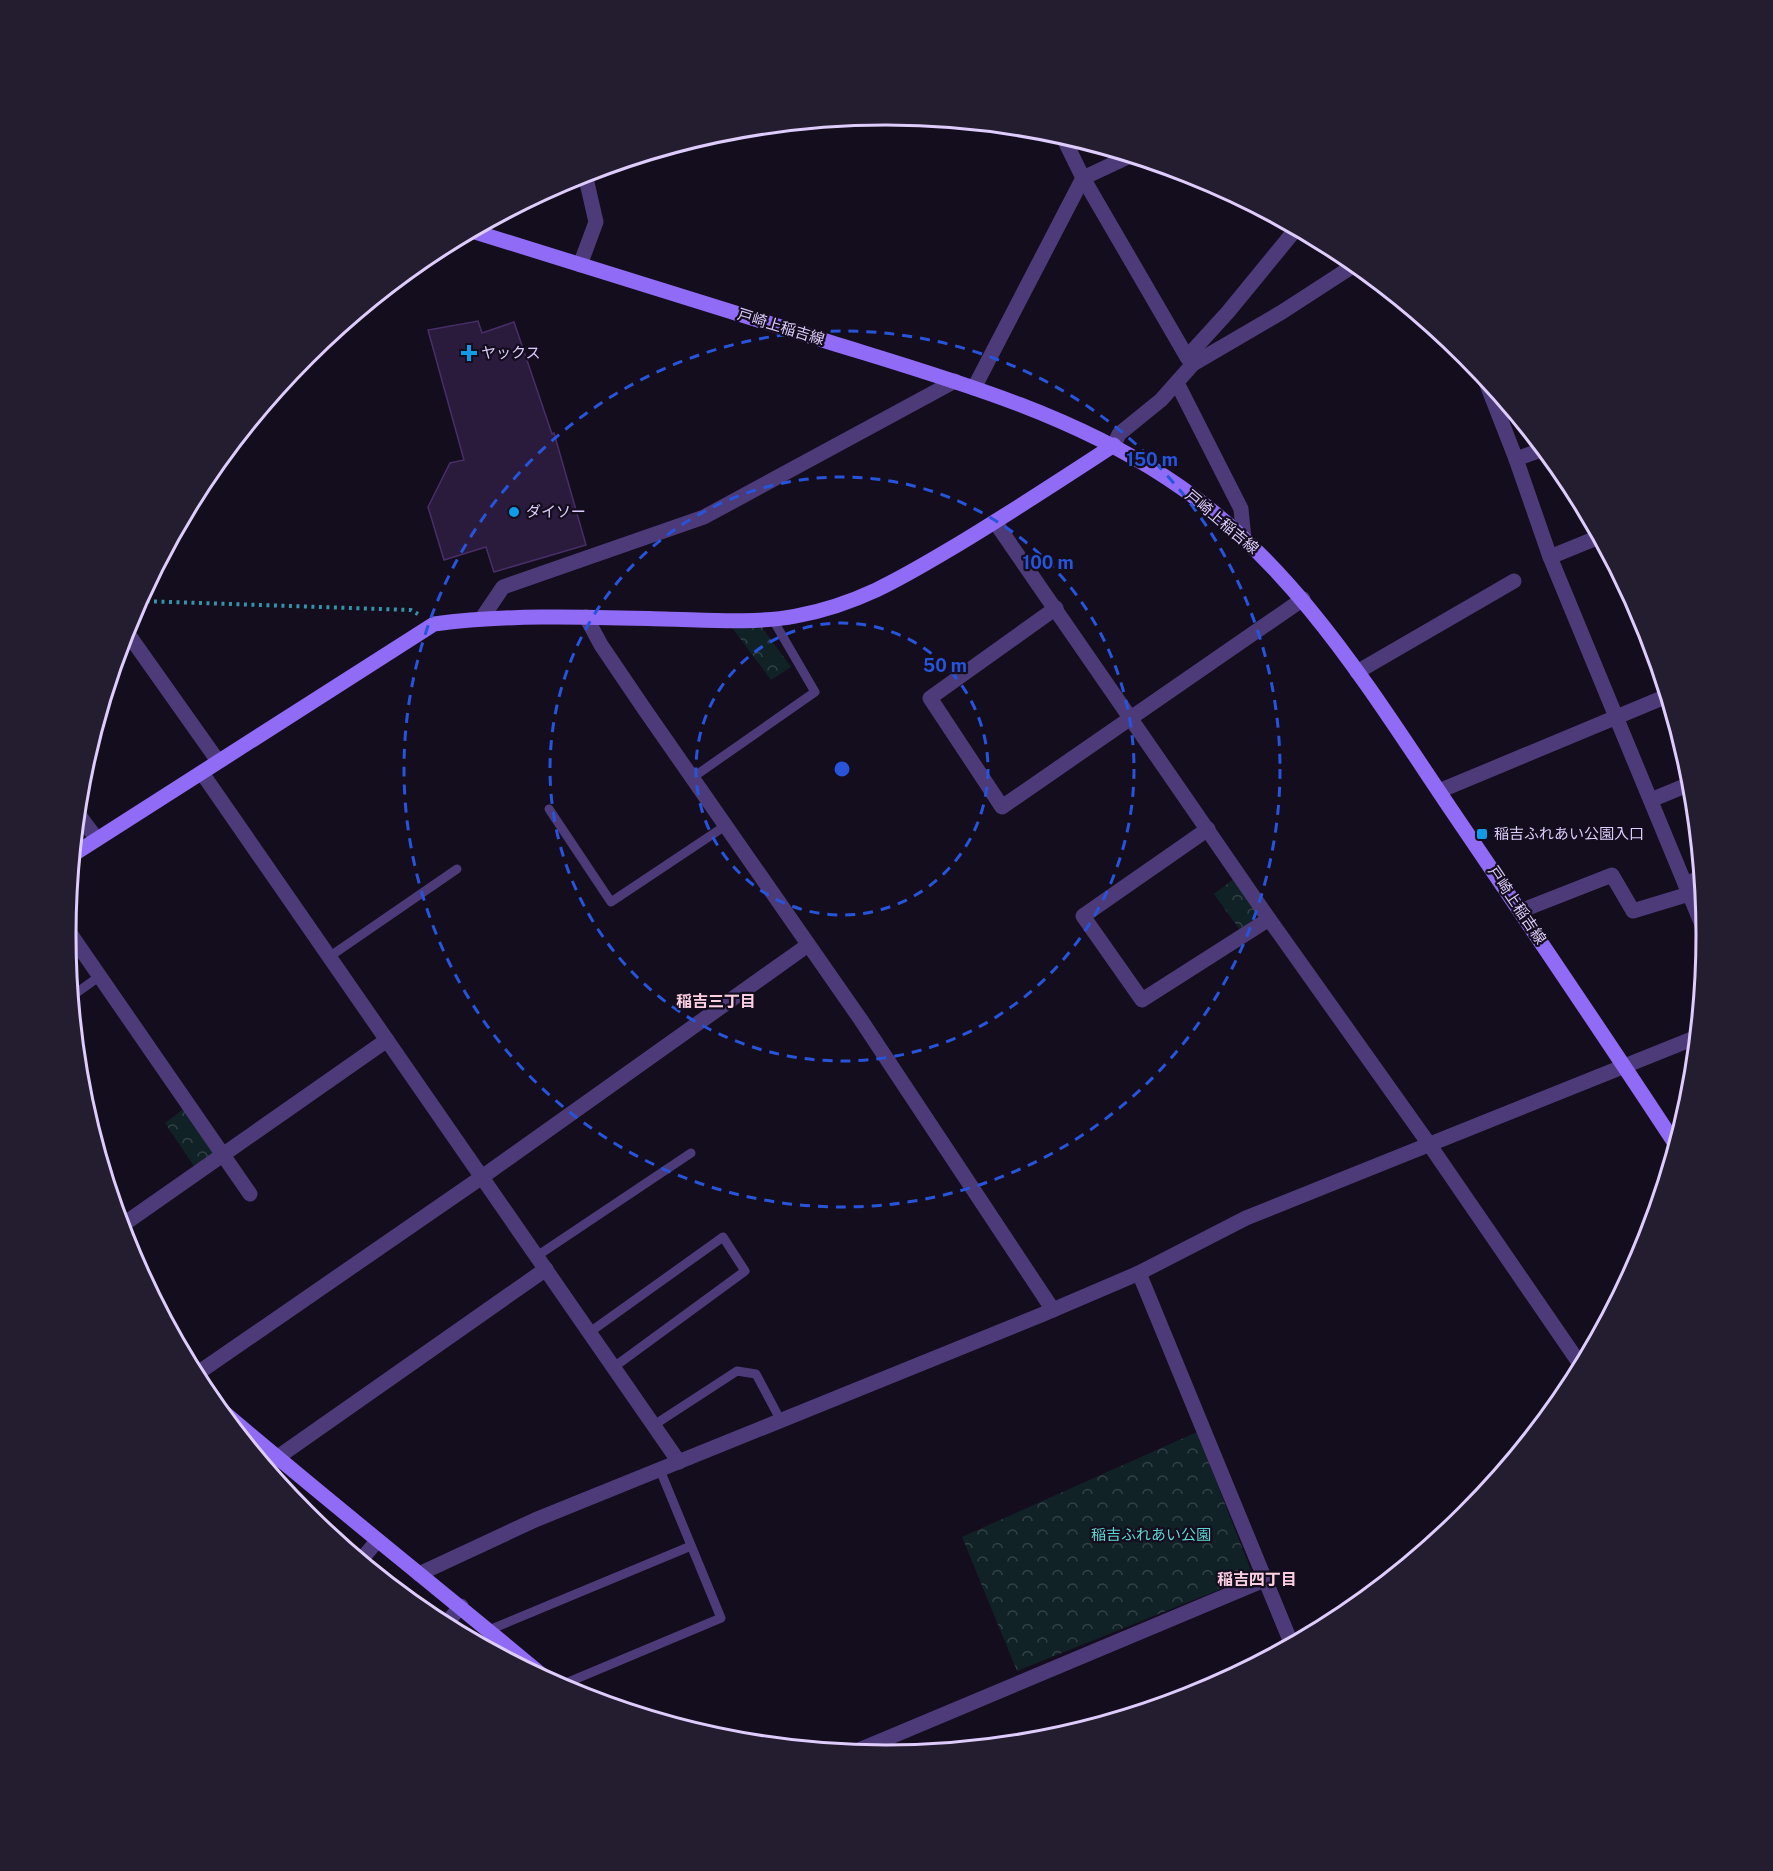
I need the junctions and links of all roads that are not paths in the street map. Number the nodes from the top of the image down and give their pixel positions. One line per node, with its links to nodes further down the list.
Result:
1 (1068, 146): 3 (street)
2 (1121, 160): 3 (street)
3 (1083, 178): 9 (street); 12 (street)
4 (587, 183): 7 (street)
5 (482, 234): 7 (street, 戸崎上稲吉線)
6 (1292, 234): 9 (street)
7 (580, 265): 10 (street, 戸崎上稲吉線)
8 (1347, 270): 9 (street)
9 (1190, 360): 11 (street)
10 (955, 381): 12 (street, 戸崎上稲吉線); 25 (street)
11 (1177, 383): 14 (street); 18 (street)
12 (974, 388): 14 (street, 戸崎上稲吉線)
13 (1493, 399): 16 (street)
14 (1114, 445): 17 (street); 18 (street, 戸崎上稲吉線)
15 (1536, 452): 16 (street)
16 (1516, 459): 20 (street)
17 (995, 522): 23 (street); 26 (street)
18 (1245, 539): 22 (street, 戸崎上稲吉線)
19 (1593, 539): 20 (street)
20 (1550, 557): 30 (street)
21 (1514, 581): 28 (street)
22 (1303, 599): 28 (street, 戸崎上稲吉線); 31 (street)
23 (1056, 608): 31 (street); 31 (street)
24 (586, 617): 25 (street); 26 (street); 34 (street)
25 (482, 618): 32 (street)
26 (772, 618): 34 (lane)
27 (132, 640): 32 (street)
28 (1357, 672): 36 (street, 戸崎上稲吉線)
29 (1661, 698): 30 (street)
30 (1616, 716): 36 (street); 37 (street)
31 (1132, 718): 41 (street)
32 (218, 761): 33 (street)
33 (202, 773): 42 (street); 52 (street)
34 (692, 778): 40 (street)
35 (1683, 787): 37 (street)
36 (1439, 791): 48 (street, 戸崎上稲吉線)
37 (1651, 800): 46 (street)
38 (549, 809): 40 (lane)
39 (84, 822): 42 (street)
40 (726, 826): 51 (street)
41 (1208, 829): 49 (street); 49 (street)
42 (97, 839): 43 (street)
43 (81, 849)
44 (457, 869): 52 (lane)
45 (1695, 882): 46 (street)
46 (1687, 889): 47 (street); 48 (street)
47 (1696, 909)
48 (1520, 911): 57 (street, 戸崎上稲吉線)
49 (1269, 919): 59 (street)
50 (76, 942): 53 (street)
51 (808, 945): 62 (street); 67 (street)
52 (330, 957): 55 (street)
53 (100, 976): 54 (lane); 61 (street)
54 (78, 991)
55 (387, 1040): 61 (street); 62 (street)
56 (1690, 1040): 57 (street)
57 (1624, 1066): 58 (street, 戸崎上稲吉線); 59 (street)
58 (1671, 1137)
59 (1429, 1144): 66 (street); 69 (street)
60 (691, 1153): 65 (lane)
61 (224, 1156): 63 (street); 64 (street)
62 (482, 1177): 65 (street); 71 (street)
63 (250, 1194)
64 (129, 1221)
65 (541, 1262): 68 (street); 75 (street)
66 (1138, 1273): 67 (street); 82 (street)
67 (1053, 1310): 72 (street)
68 (590, 1332): 70 (street); 70 (lane)
69 (1577, 1358)
70 (614, 1367): 73 (street)
71 (203, 1370)
72 (781, 1421): 73 (lane); 76 (street)
73 (654, 1425): 76 (street)
74 (243, 1427): 75 (street)
75 (278, 1457): 78 (street)
76 (679, 1462): 77 (street)
77 (660, 1470): 79 (lane); 81 (street)
78 (377, 1541): 80 (street); 81 (street)
79 (691, 1546): 85 (lane); 88 (lane)
80 (365, 1555)
81 (419, 1574): 83 (street)
82 (1264, 1580): 86 (street); 89 (street)
83 (461, 1606): 84 (street); 85 (street)
84 (451, 1618)
85 (489, 1630): 87 (street)
86 (1289, 1638)
87 (523, 1659)
88 (571, 1681)
89 (872, 1745)

